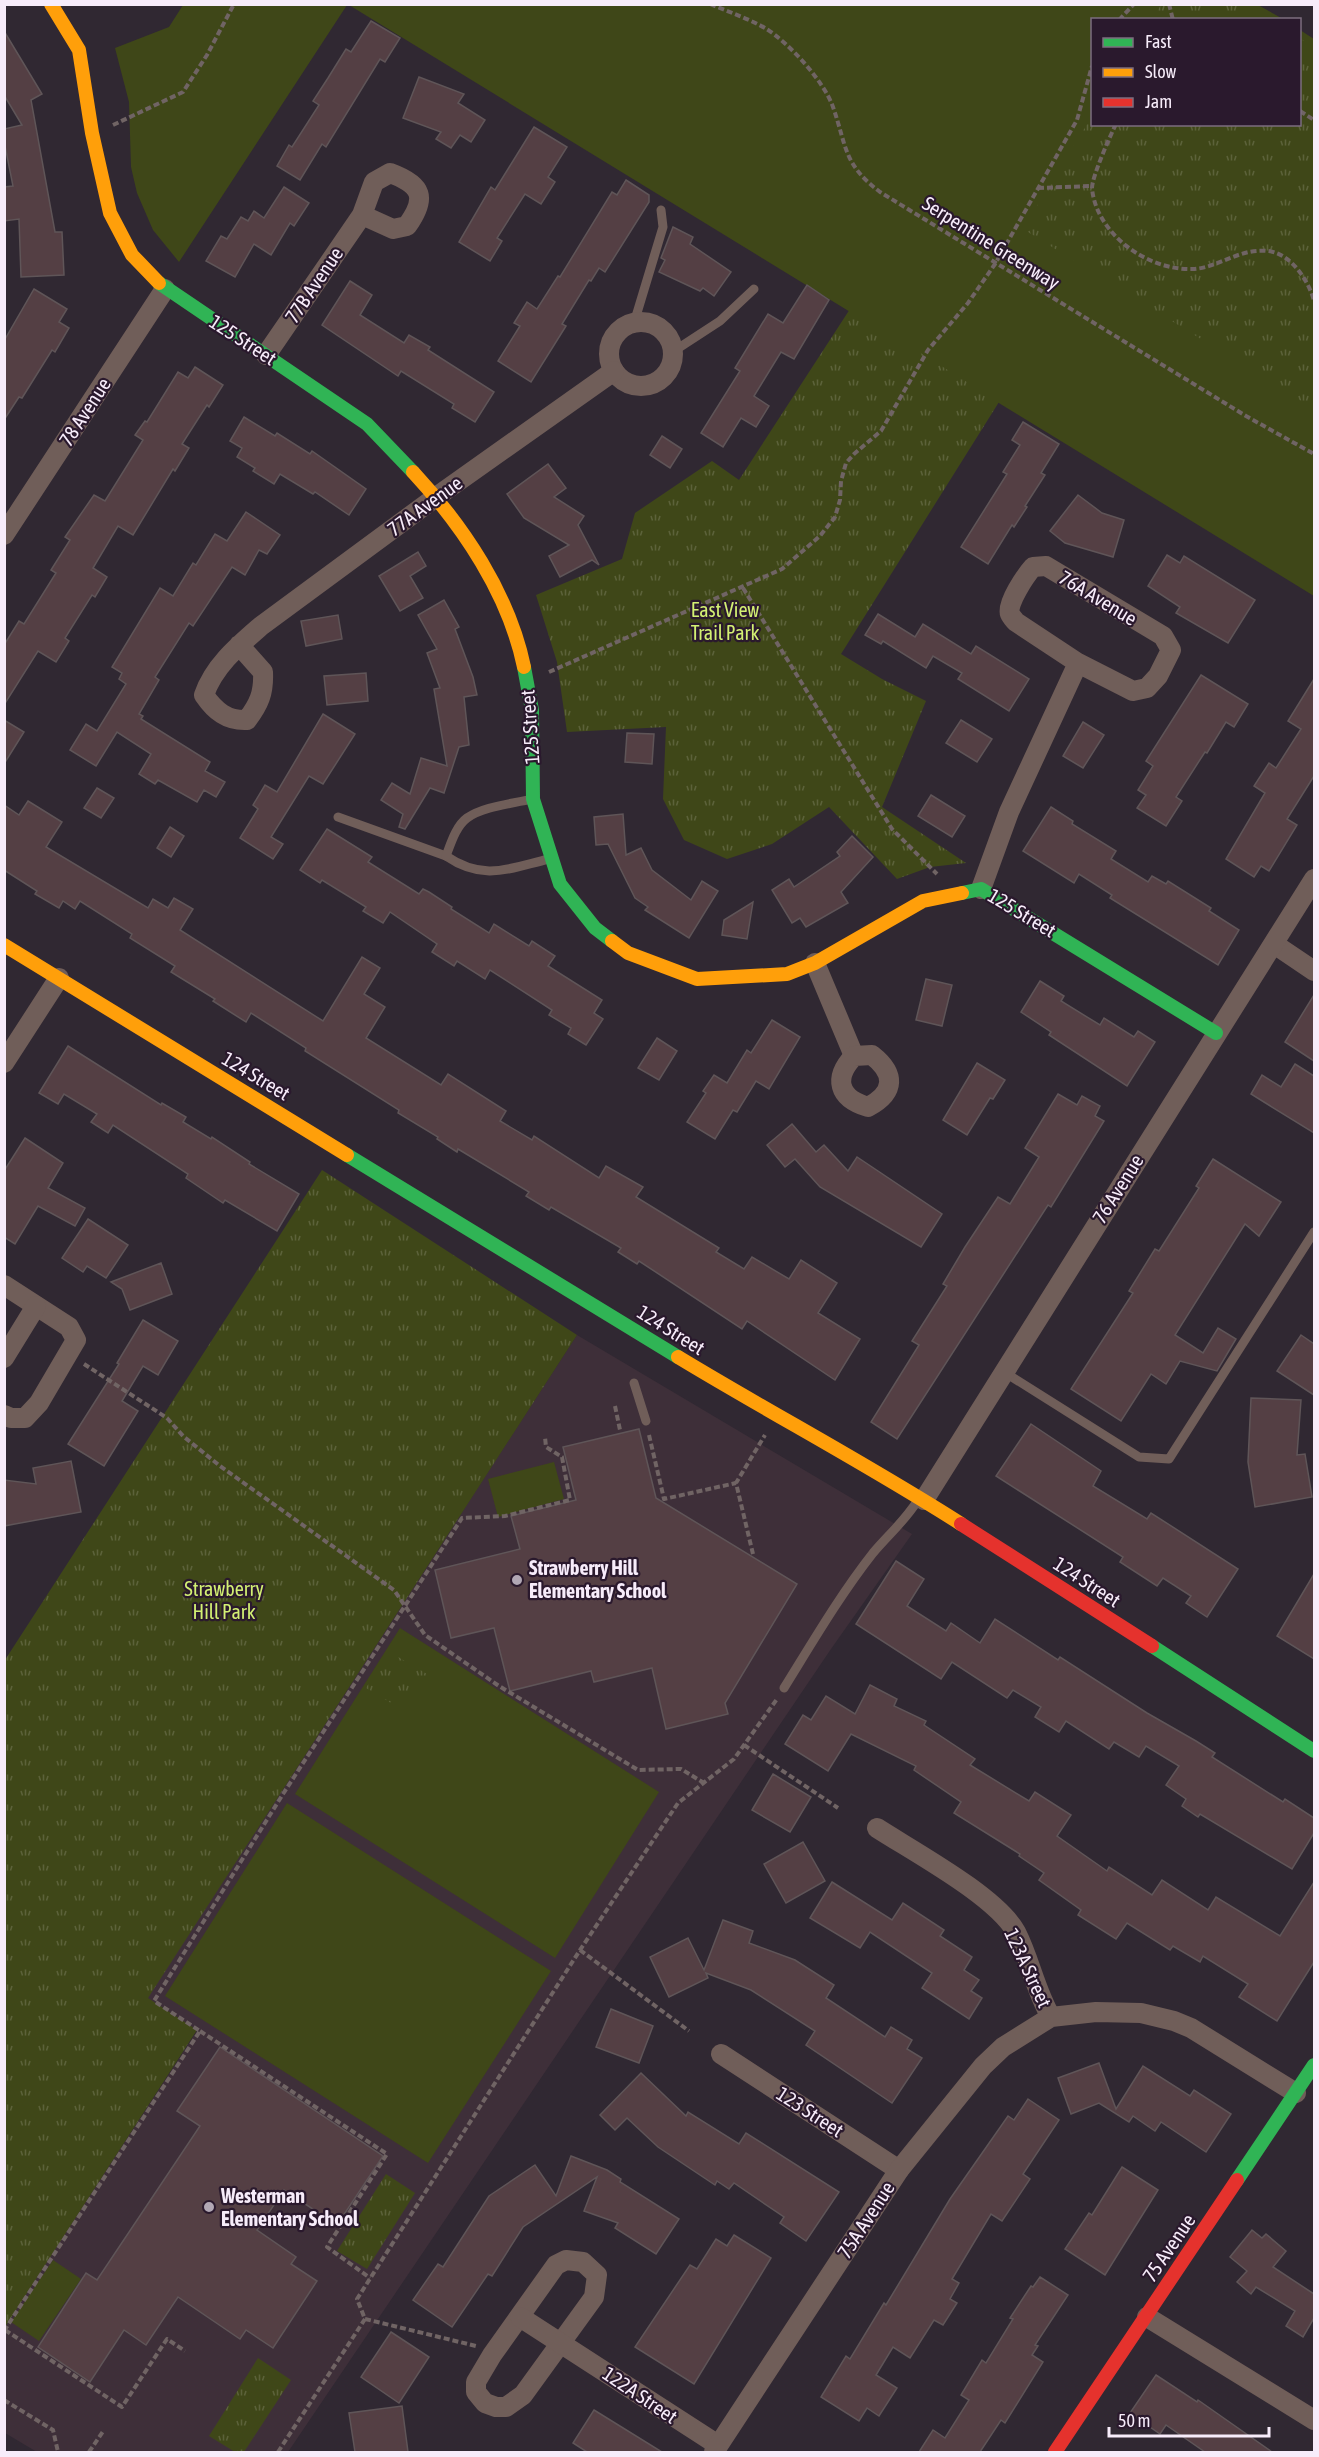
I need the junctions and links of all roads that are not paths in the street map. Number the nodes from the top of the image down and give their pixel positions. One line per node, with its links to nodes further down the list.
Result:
1 (51, 4): 4 (street, 125 Street)
2 (661, 210): 6 (lane)
3 (362, 215): 8 (street, 77B Avenue)
4 (165, 289): 8 (street, 125 Street); 11 (street, 78 Avenue)
5 (754, 289): 7 (lane)
6 (634, 323): 7 (street); 9 (street)
7 (674, 351): 9 (street)
8 (266, 355): 10 (street, 125 Street)
9 (614, 371): 10 (street, 77A Avenue)
10 (436, 497): 12 (street, 77A Avenue); 14 (street, 125 Street)
11 (4, 535)
12 (239, 645)
13 (1078, 663): 13 (street, 76A Avenue); 19 (street)
14 (533, 799): 16 (lane); 17 (street, 125 Street)
15 (338, 817): 16 (lane)
16 (446, 856): 17 (lane)
17 (552, 859): 22 (street, 125 Street)
18 (1314, 879): 20 (street, 76 Avenue)
19 (981, 889): 22 (street, 125 Street); 25 (street, 125 Street)
20 (1274, 944): 23 (street); 25 (street, 76 Avenue)
21 (4, 945): 24 (street, 124 Street)
22 (815, 963): 26 (street)
23 (1314, 971)
24 (59, 978): 27 (street); 36 (street, 124 Street)
25 (1216, 1033): 32 (street, 76 Avenue)
26 (854, 1056)
27 (4, 1063)
28 (1314, 1232): 32 (lane)
29 (4, 1285): 30 (street)
30 (36, 1306): 31 (street); 34 (street)
31 (4, 1358)
32 (1004, 1372): 36 (street, 76 Avenue)
33 (634, 1383): 35 (lane)
34 (4, 1415)
35 (646, 1421)
36 (922, 1499): 37 (lane); 38 (street, 124 Street)
37 (784, 1688)
38 (1314, 1751)
39 (877, 1828): 40 (street, 123A Street)
40 (1051, 2017): 43 (street, 123A Street); 44 (street, 75A Avenue)
41 (721, 2054): 44 (street, 123 Street)
42 (1314, 2065): 43 (street, 75 Avenue)
43 (1296, 2093): 46 (street, 75 Avenue)
44 (899, 2170): 49 (street, 75A Avenue)
45 (520, 2317): 47 (street, 122A Street); 47 (street); 47 (street)
46 (1147, 2317): 48 (street); 50 (street, 75 Avenue)
47 (562, 2343): 49 (street, 122A Street)
48 (1314, 2420)
49 (716, 2449)
50 (1055, 2452)

